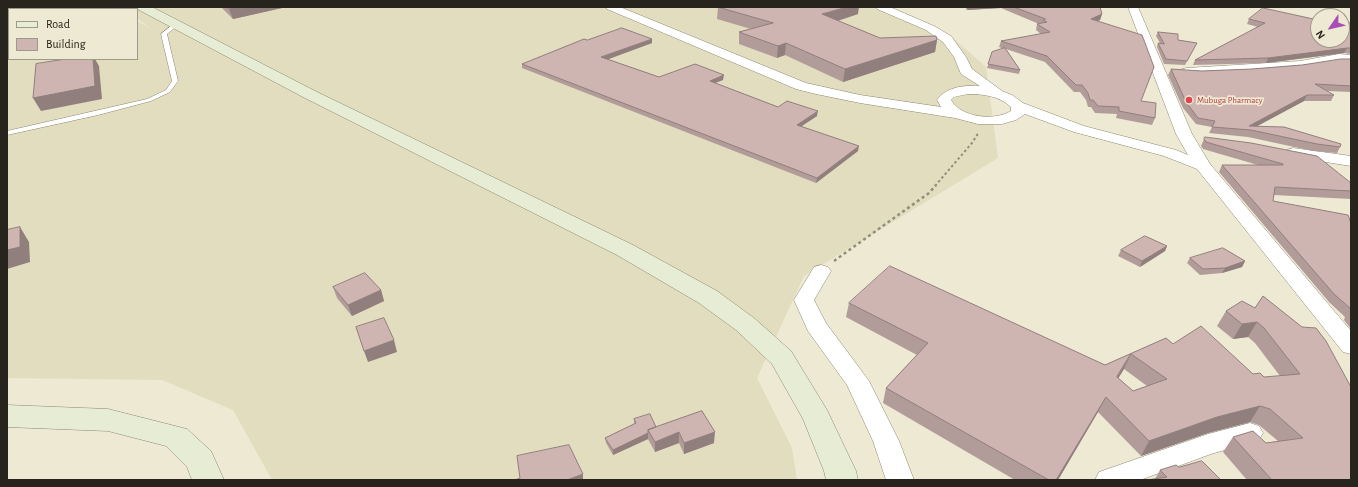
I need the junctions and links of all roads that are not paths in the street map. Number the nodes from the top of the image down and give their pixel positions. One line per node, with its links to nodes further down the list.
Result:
1 (143, 7): 5 (main road)
2 (611, 7): 11 (street)
3 (881, 7): 8 (street)
4 (1133, 7): 7 (street)
5 (176, 24): 14 (lane); 25 (main road)
6 (1351, 59): 7 (street)
7 (1159, 69): 15 (street)
8 (966, 71): 9 (street); 10 (street)
9 (950, 94): 10 (street); 11 (street); 13 (street)
10 (1002, 95): 12 (street)
11 (889, 103): 13 (street)
12 (1014, 112): 13 (street); 19 (street)
13 (959, 114)
14 (7, 133)
15 (1184, 134): 16 (street); 19 (street)
16 (1204, 139)
17 (1278, 149): 18 (street)
18 (1351, 161)
19 (1203, 166): 21 (street)
20 (821, 271): 26 (street)
21 (1351, 346)
22 (7, 416): 24 (main road)
23 (1250, 434): 27 (street)
24 (208, 480)
25 (842, 480)
26 (900, 480)
27 (1109, 480)

